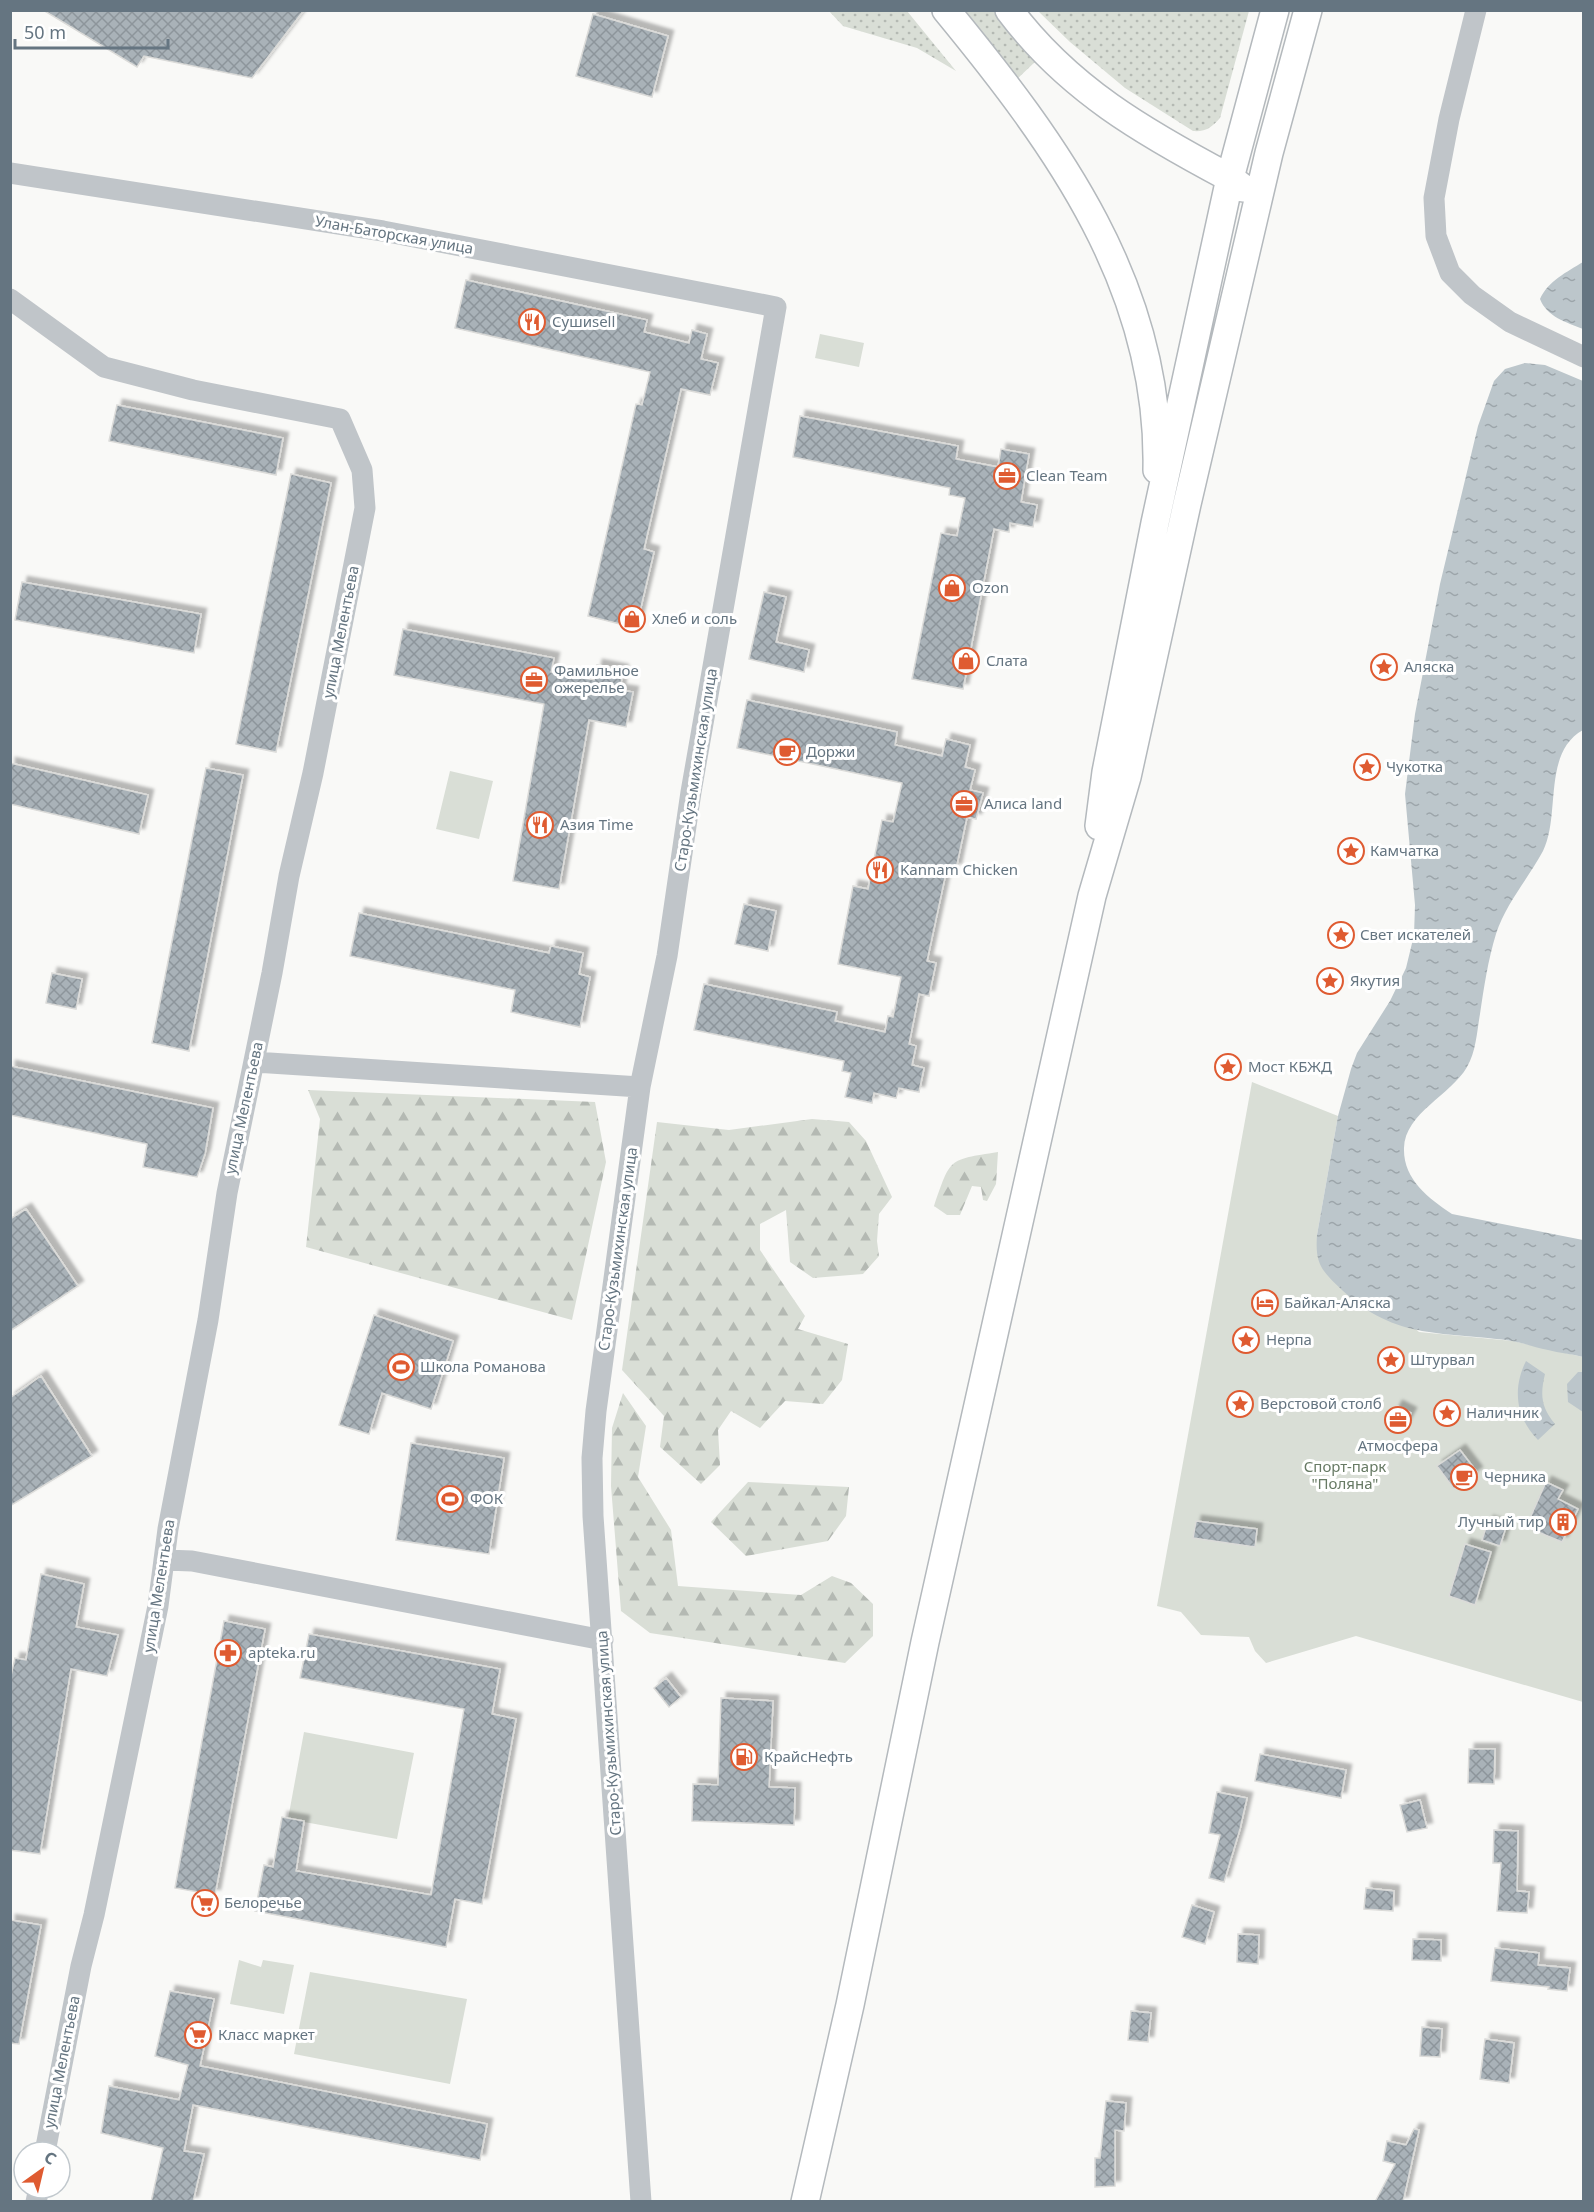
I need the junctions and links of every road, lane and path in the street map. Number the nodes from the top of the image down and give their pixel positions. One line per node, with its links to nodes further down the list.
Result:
1 (946, 10): 14 (main road)
2 (1009, 10): 6 (main road)
3 (1275, 10): 7 (main road)
4 (1308, 10): 10 (main road)
5 (1476, 10): 13 (street)
6 (1162, 142): 7 (main road); 9 (main road)
7 (1239, 145): 9 (main road)
8 (10, 173): 12 (street, Улан-Баторская улица)
9 (1230, 178): 10 (main road); 14 (main road)
10 (1256, 213): 15 (main road)
11 (10, 299): 16 (street, улица Мелентьева)
12 (776, 307): 17 (street, Старо-Кузьмихинская улица)
13 (1584, 357)
14 (1155, 523): 15 (main road)
15 (1092, 896): 22 (main road)
16 (254, 1062): 17 (street); 18 (street, улица Мелентьева)
17 (640, 1087): 19 (street, Старо-Кузьмихинская улица)
18 (165, 1560): 19 (street); 20 (street, улица Мелентьева)
19 (603, 1640): 21 (street, Старо-Кузьмихинская улица)
20 (47, 2140)
21 (641, 2202)
22 (805, 2202)

